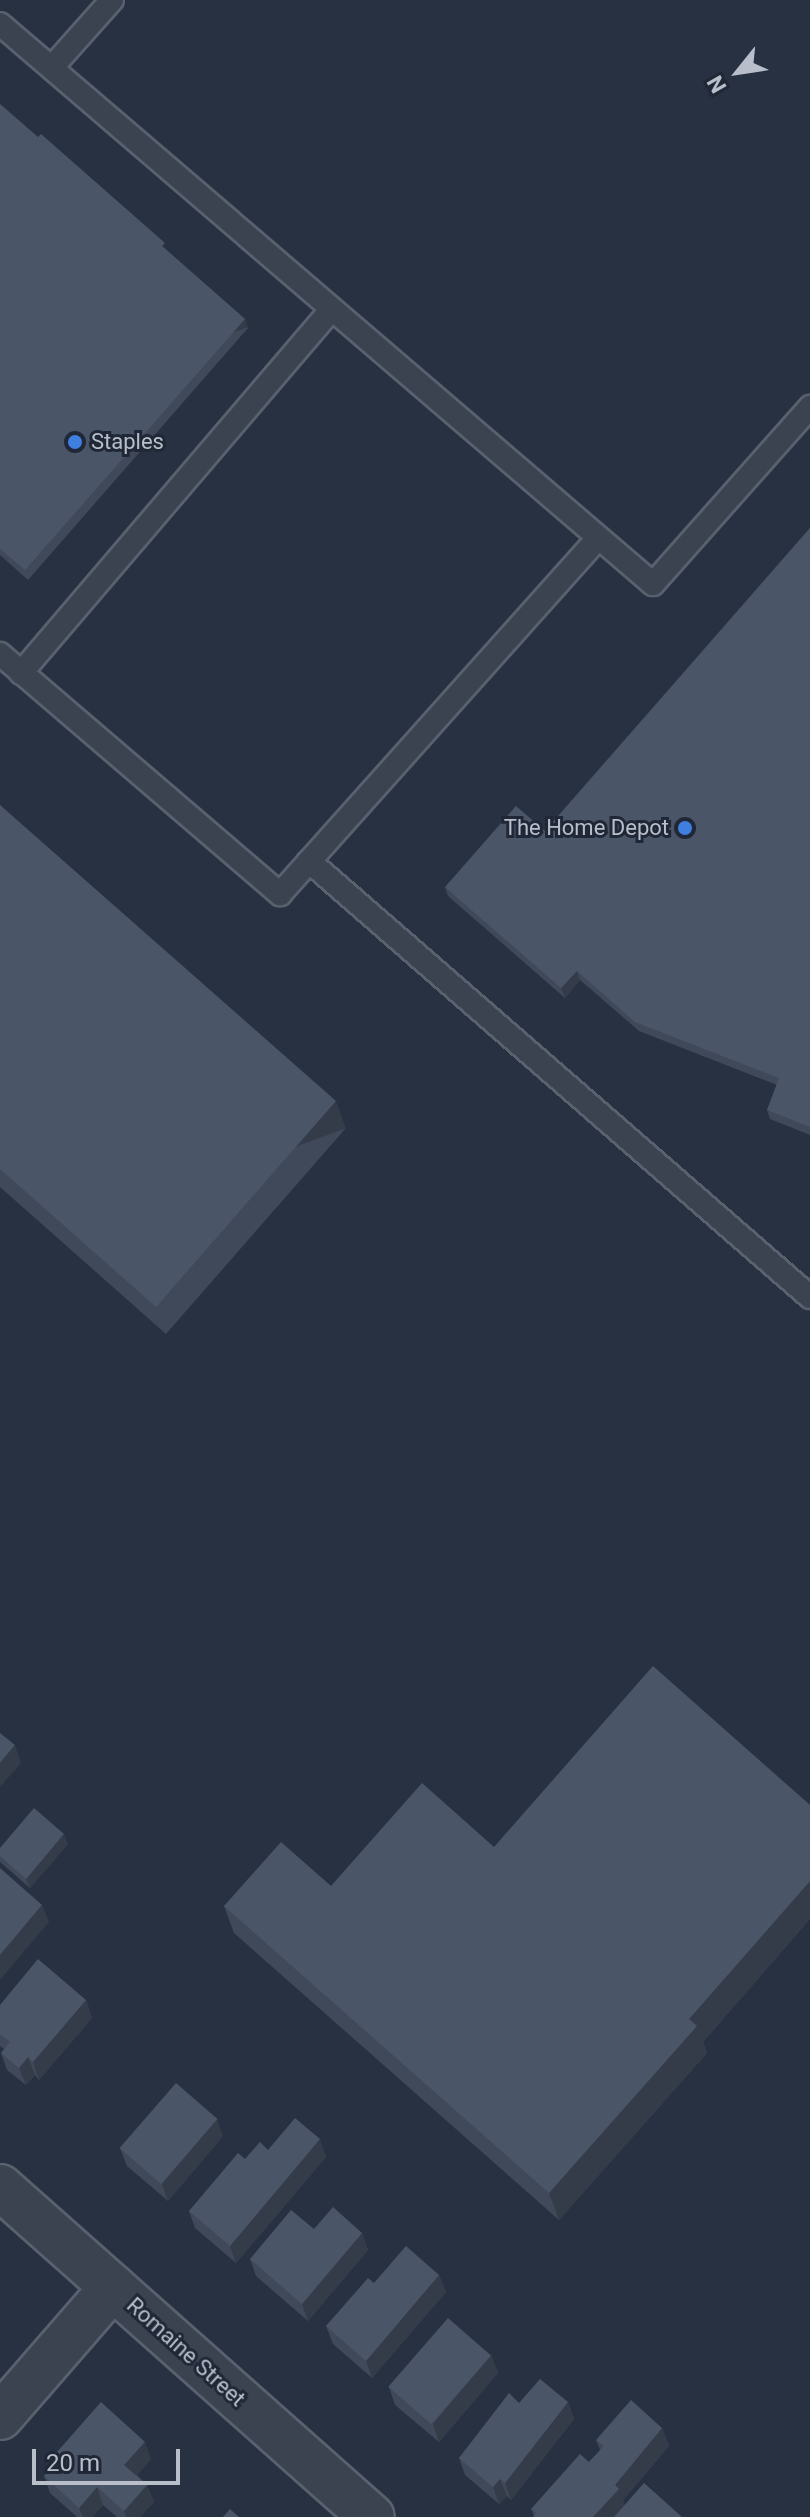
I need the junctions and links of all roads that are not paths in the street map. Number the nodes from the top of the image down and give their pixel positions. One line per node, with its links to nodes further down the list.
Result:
1 (112, 0): 3 (lane)
2 (0, 24): 3 (lane)
3 (54, 65): 4 (lane)
4 (330, 311): 6 (lane); 8 (lane)
5 (810, 407): 6 (lane)
6 (597, 539): 9 (lane)
7 (0, 654): 8 (lane)
8 (21, 673): 9 (lane)
9 (309, 861): 10 (lane)
10 (810, 1297)
11 (0, 2187): 12 (street, Romaine Street)
12 (113, 2287): 13 (street); 14 (street, Romaine Street)
13 (0, 2417)
14 (372, 2517)

